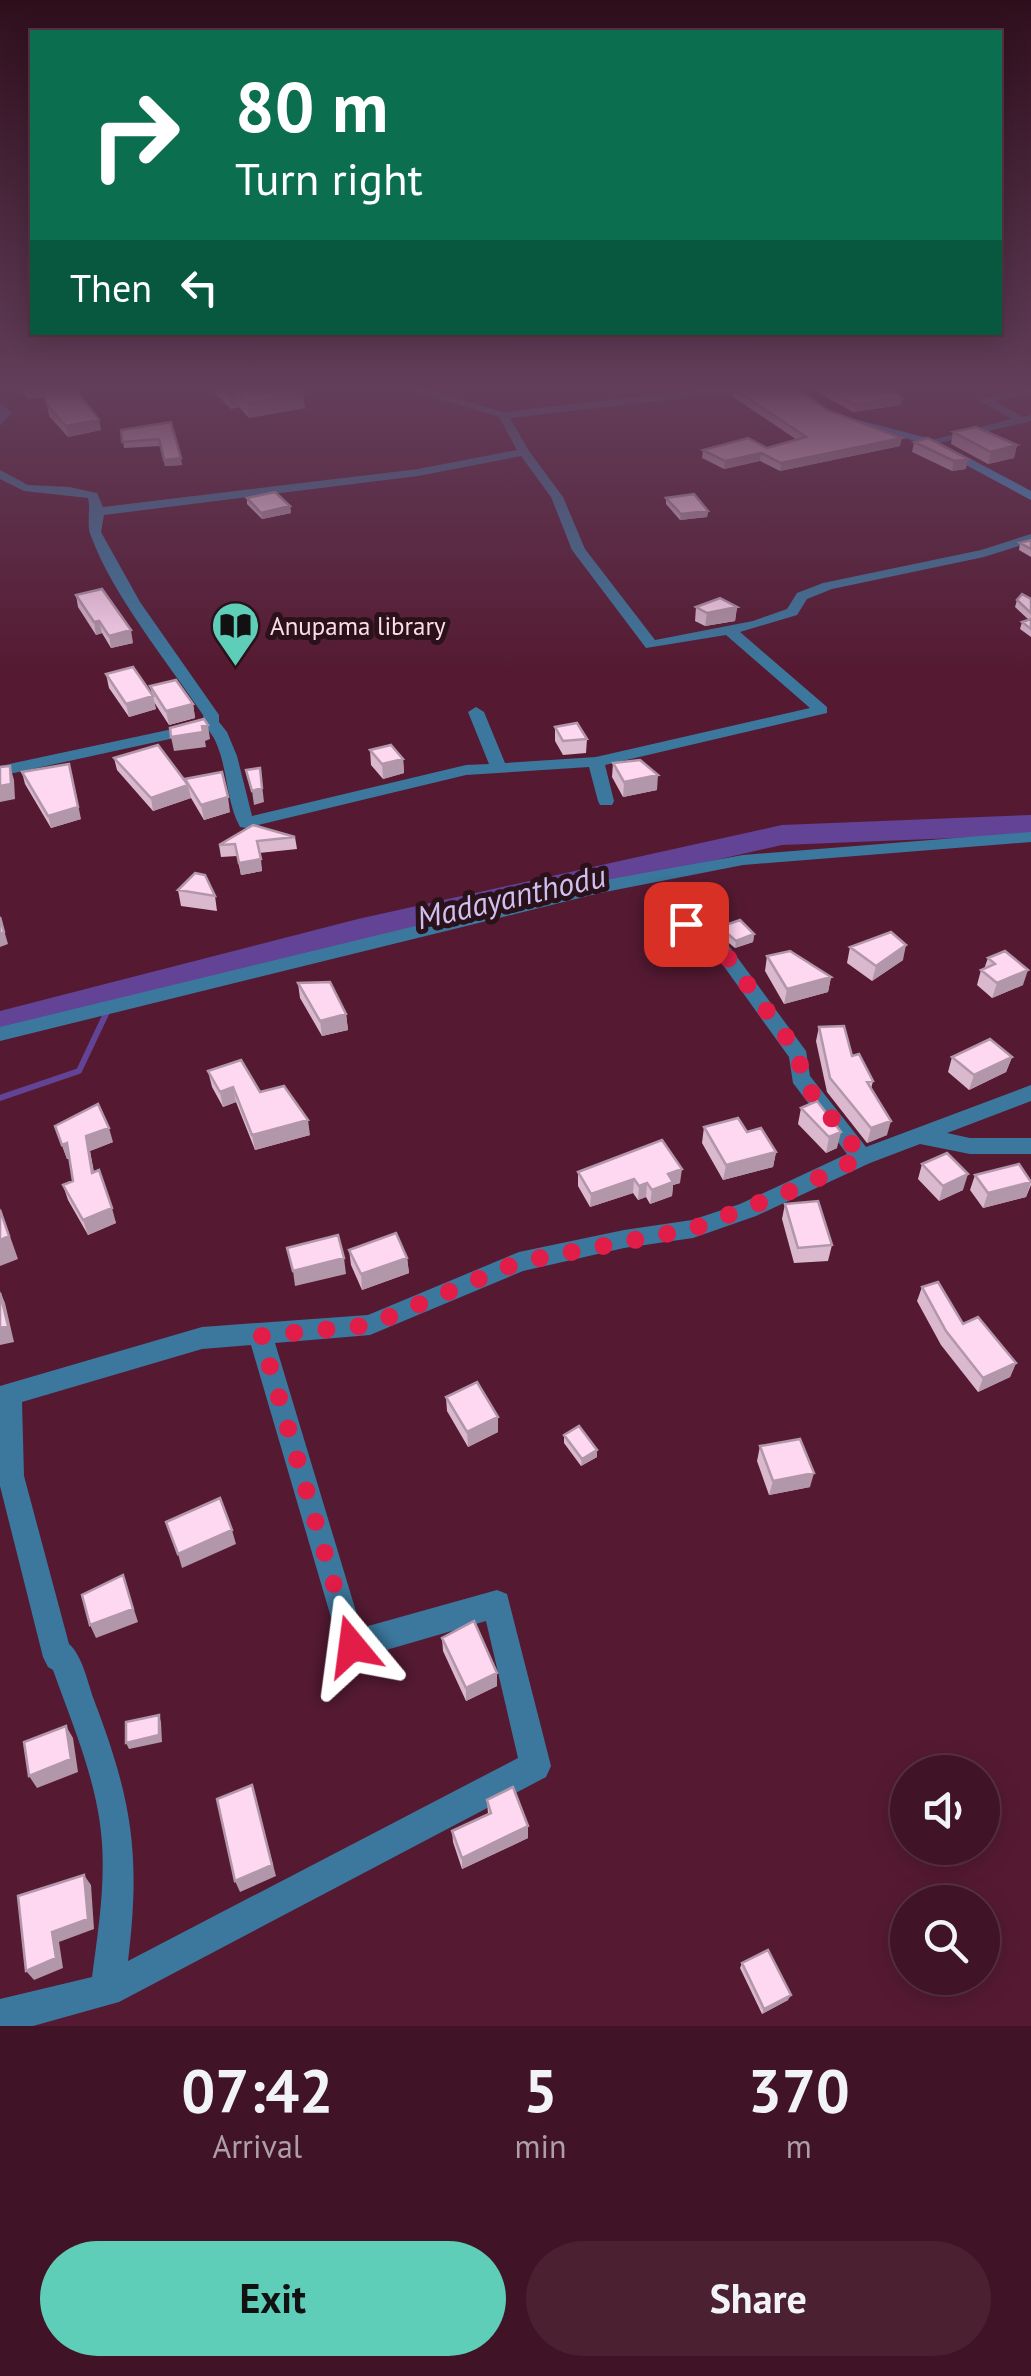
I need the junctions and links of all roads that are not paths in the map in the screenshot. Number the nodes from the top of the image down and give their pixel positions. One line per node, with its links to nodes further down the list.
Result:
1 (14, 482): 5 (street)
2 (361, 482): 8 (street)
3 (546, 482): 10 (street)
4 (1004, 482): 6 (main road)
5 (34, 493): 7 (street); 8 (street)
6 (1031, 496)
7 (0, 499)
8 (98, 512): 12 (street)
9 (1031, 538): 10 (street)
10 (730, 631): 13 (street)
11 (476, 712): 15 (street)
12 (212, 723): 14 (street); 15 (street)
13 (596, 762): 15 (street); 16 (street)
14 (1, 767)
15 (500, 768)
16 (606, 802)
17 (1031, 836): 19 (street)
18 (686, 924): 23 (street)
19 (0, 1034)
20 (1031, 1093): 21 (street)
21 (925, 1136): 22 (street); 23 (street)
22 (1031, 1146)
23 (862, 1157): 24 (street)
24 (261, 1336): 25 (street); 26 (street)
25 (4, 1395): 26 (street)
26 (107, 1990): 27 (street)
27 (0, 2017)

